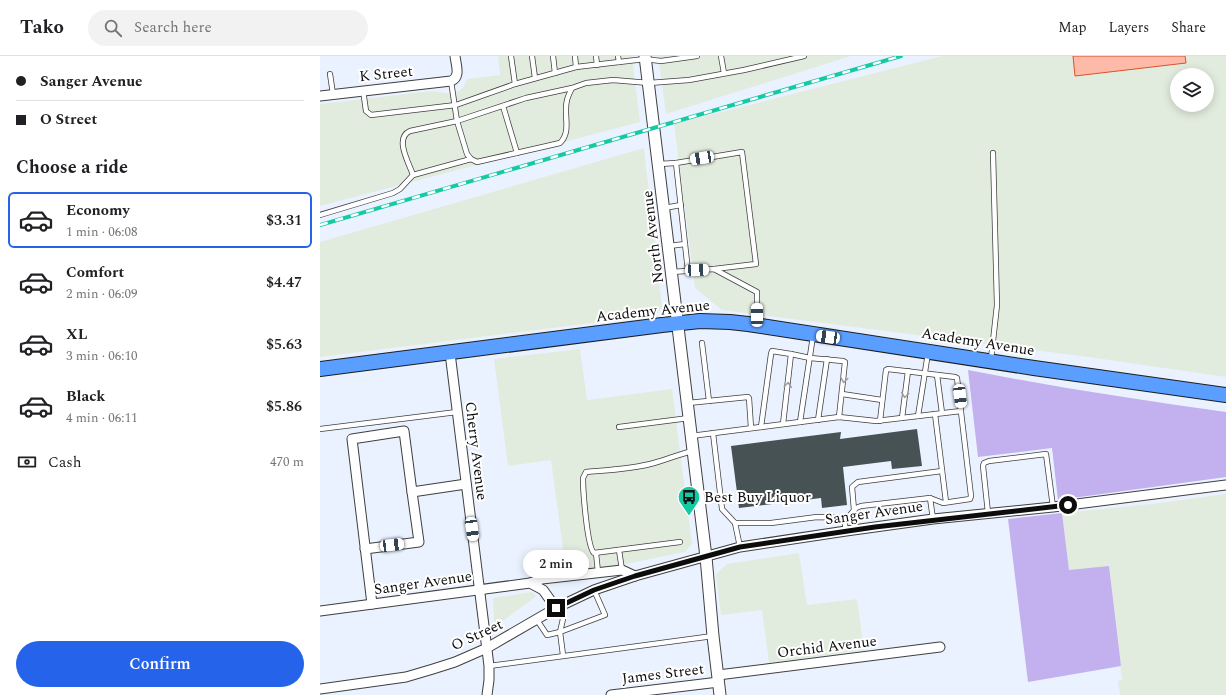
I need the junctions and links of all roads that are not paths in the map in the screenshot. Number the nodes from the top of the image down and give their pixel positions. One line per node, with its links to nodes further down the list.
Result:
1 (455, 56): 19 (street)
2 (511, 56): 21 (lane)
3 (532, 56): 18 (lane)
4 (553, 56): 15 (lane)
5 (575, 56): 14 (lane)
6 (596, 56): 13 (lane)
7 (618, 56): 12 (lane)
8 (697, 56): 11 (lane)
9 (721, 56): 16 (lane)
10 (804, 56): 16 (lane)
11 (645, 58): 12 (lane); 20 (street, North Avenue)
12 (619, 62): 13 (lane)
13 (597, 64): 14 (lane)
14 (576, 67): 15 (lane)
15 (555, 73): 18 (lane)
16 (724, 73): 20 (lane)
17 (330, 74): 24 (lane)
18 (535, 78): 21 (lane)
19 (453, 80): 23 (street, K Street); 26 (lane)
20 (648, 83): 22 (lane); 33 (street, North Avenue)
21 (514, 84): 26 (lane)
22 (572, 88): 27 (lane); 29 (lane)
23 (363, 90): 24 (street, K Street); 26 (lane)
24 (333, 94): 25 (street, K Street)
25 (320, 96)
26 (456, 105): 28 (lane)
27 (503, 106): 28 (lane); 29 (lane)
28 (458, 122): 31 (lane); 34 (lane)
29 (517, 153): 31 (lane)
30 (992, 153): 52 (lane)
31 (472, 159): 34 (lane)
32 (676, 163): 33 (lane); 35 (lane); 40 (lane)
33 (659, 164): 36 (street, North Avenue)
34 (413, 175): 37 (lane)
35 (681, 205): 36 (lane); 38 (lane)
36 (664, 208): 39 (street, North Avenue)
37 (320, 215)
38 (685, 244): 39 (lane); 41 (lane)
39 (669, 246): 42 (street, North Avenue)
40 (714, 269): 41 (lane); 44 (lane)
41 (688, 271): 42 (lane)
42 (672, 272): 43 (street, North Avenue)
43 (678, 323): 44 (main road, Academy Avenue); 48 (main road, Academy Avenue); 61 (street, North Avenue)
44 (757, 326): 45 (main road, Academy Avenue)
45 (814, 334): 47 (main road, Academy Avenue); 50 (lane)
46 (702, 343): 60 (lane)
47 (928, 351): 52 (main road, Academy Avenue); 55 (lane)
48 (450, 353): 53 (main road, Academy Avenue); 63 (street, Cherry Avenue)
49 (791, 354): 50 (lane); 73 (lane, one-way to 49); 75 (lane)
50 (810, 358): 51 (lane); 72 (lane)
51 (826, 359): 57 (lane, one-way to 57); 70 (lane)
52 (991, 361): 58 (main road, Academy Avenue)
53 (320, 369)
54 (908, 371): 55 (lane); 59 (lane); 69 (lane, one-way to 69)
55 (925, 374): 56 (lane); 66 (lane)
56 (938, 375): 62 (lane); 64 (lane)
57 (842, 394): 59 (lane); 67 (lane)
58 (1226, 395)
59 (882, 400): 71 (lane)
60 (709, 401): 61 (lane); 76 (lane)
61 (688, 403): 68 (street, North Avenue)
62 (961, 411): 64 (lane); 86 (lane)
63 (457, 412): 77 (lane); 82 (street, Cherry Avenue)
64 (942, 413): 65 (lane)
65 (935, 414): 66 (lane); 81 (lane)
66 (918, 416): 69 (lane)
67 (839, 417): 70 (lane); 71 (lane)
68 (689, 418): 74 (lane); 79 (street, North Avenue)
69 (902, 418): 71 (lane)
70 (818, 420): 72 (lane)
71 (880, 421)
72 (800, 422): 73 (lane)
73 (783, 424): 75 (lane)
74 (619, 427)
75 (761, 427): 76 (lane)
76 (751, 428): 78 (lane)
77 (320, 430)
78 (713, 433): 79 (lane); 92 (lane)
79 (691, 436): 80 (street, North Avenue)
80 (693, 451): 98 (lane); 99 (street, North Avenue)
81 (942, 472): 86 (lane); 88 (lane)
82 (466, 484): 84 (street); 104 (street, Cherry Avenue)
83 (1226, 485): 87 (street, Sanger Avenue)
84 (412, 492): 96 (street); 96 (street)
85 (930, 498): 86 (lane); 88 (lane); 91 (lane)
86 (946, 502)
87 (1053, 507): 89 (street, Sanger Avenue); 89 (lane)
88 (854, 510): 90 (lane)
89 (988, 513): 91 (street, Sanger Avenue)
90 (844, 518): 92 (lane); 93 (lane)
91 (933, 520): 93 (street, Sanger Avenue)
92 (735, 523): 95 (lane)
93 (846, 531): 95 (street, Sanger Avenue)
94 (680, 542): 97 (lane)
95 (740, 547): 99 (street, Sanger Avenue)
96 (365, 549): 106 (street)
97 (620, 550): 98 (lane); 100 (lane)
98 (596, 553): 101 (lane)
99 (706, 557): 102 (street, Sanger Avenue); 111 (street, North Avenue)
100 (622, 570): 101 (street, Sanger Avenue); 102 (street, Sanger Avenue)
101 (598, 572): 103 (street, Sanger Avenue)
102 (635, 576): 105 (street, O Street)
103 (530, 583): 104 (street, Sanger Avenue); 107 (street)
104 (480, 590): 106 (street, Sanger Avenue); 113 (street, Cherry Avenue)
105 (594, 590): 107 (street, O Street); 110 (lane)
106 (372, 604): 108 (street, Sanger Avenue)
107 (556, 608): 109 (street, O Street); 110 (lane)
108 (320, 611)
109 (536, 620): 110 (lane); 113 (street, O Street)
110 (560, 632): 114 (lane)
111 (713, 636): 114 (lane); 116 (street, North Avenue)
112 (940, 647): 116 (street, Orchid Avenue)
113 (487, 648): 115 (street, Cherry Avenue); 117 (street, O Street)
114 (563, 655): 115 (lane)
115 (489, 666): 118 (street, Cherry Avenue)
116 (718, 678): 119 (street, James Street); 120 (street, North Avenue)
117 (320, 689)
118 (487, 695)
119 (612, 695)
120 (720, 695)

